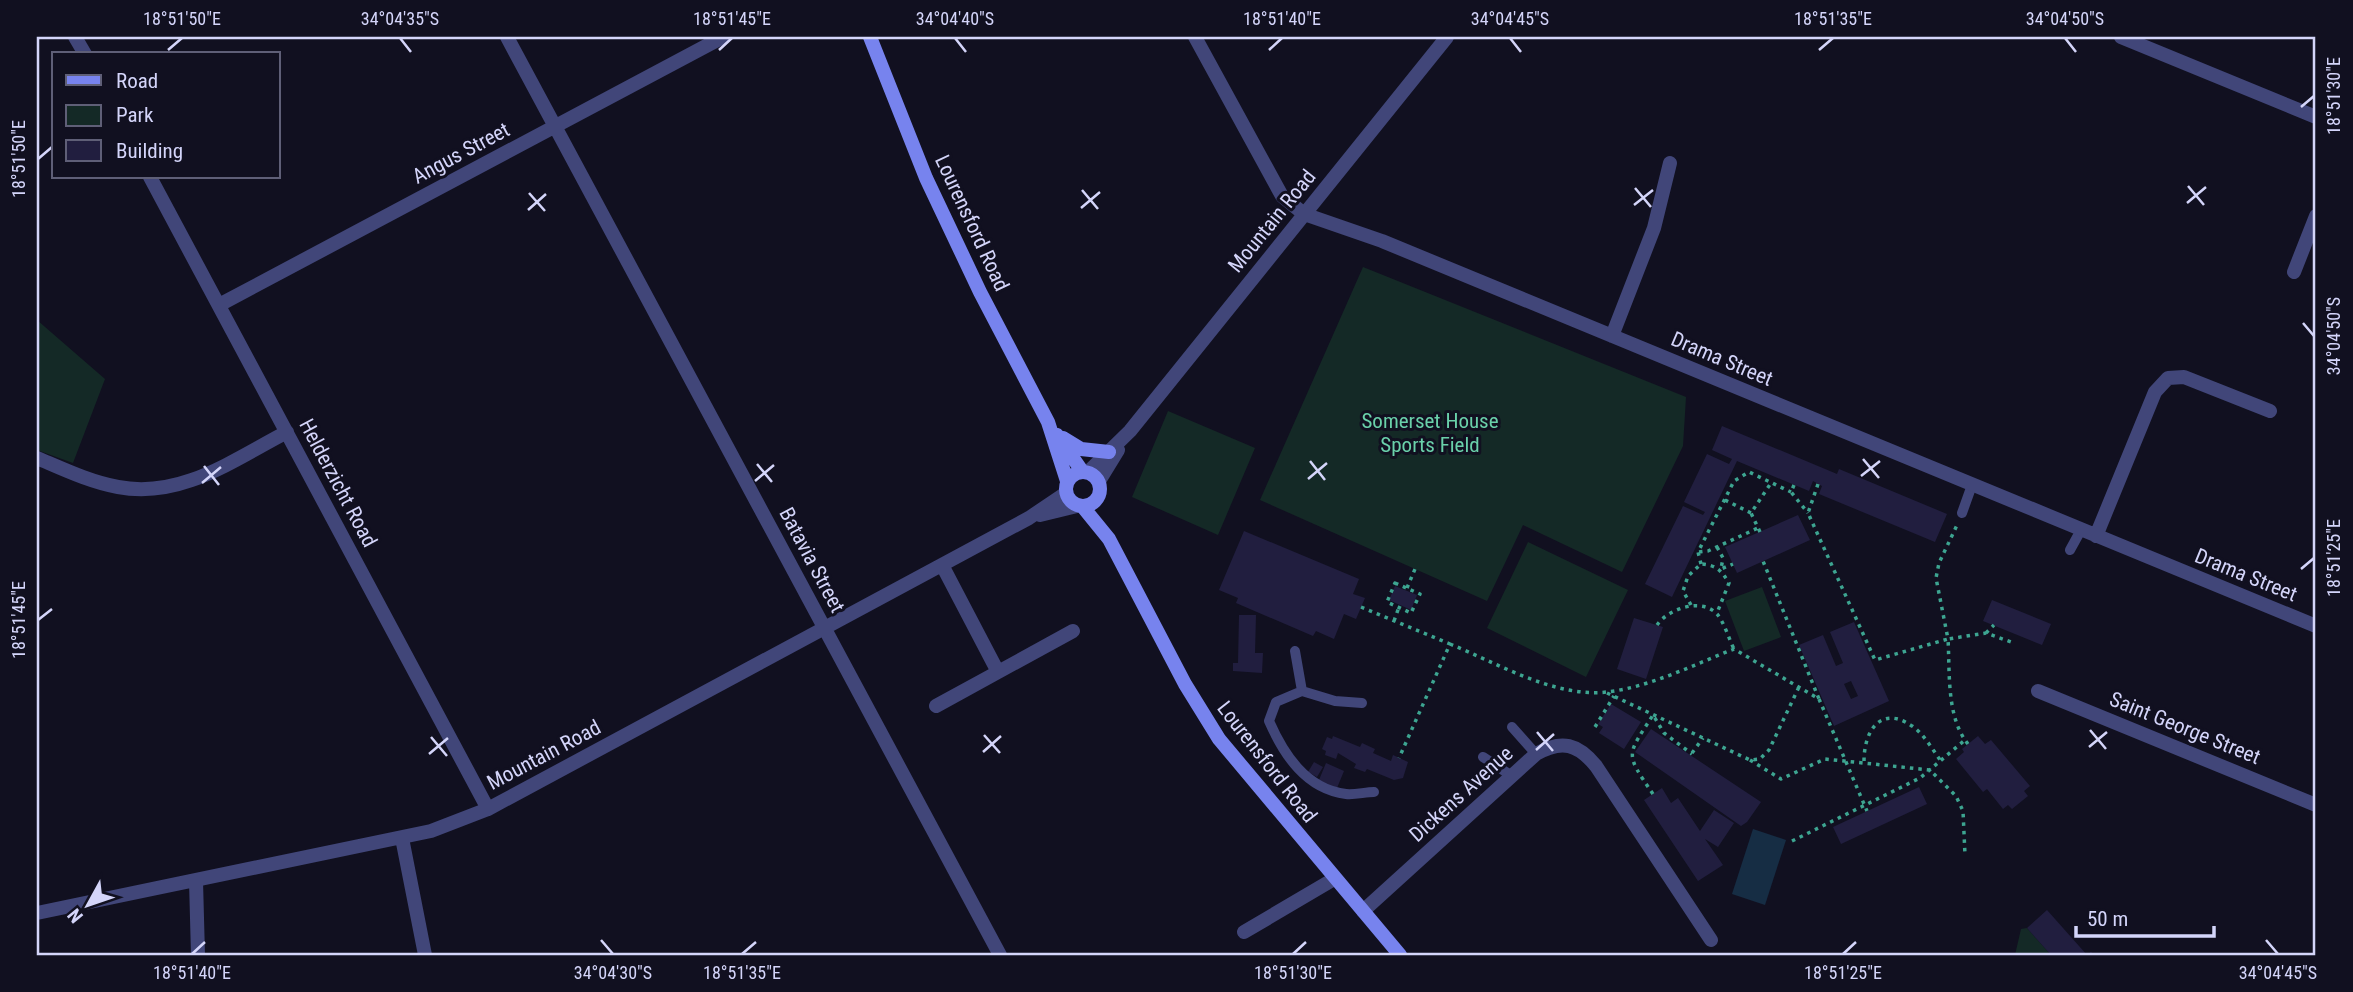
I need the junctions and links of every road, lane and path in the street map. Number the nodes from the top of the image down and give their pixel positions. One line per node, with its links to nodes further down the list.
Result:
1 (508, 37): 8 (street, Batavia Street)
2 (723, 37): 8 (street, Angus Street)
3 (870, 37): 17 (street, Lourensford Road)
4 (1195, 37): 11 (street, Drama Street)
5 (1447, 37): 11 (street, Mountain Road)
6 (2121, 37): 7 (street)
7 (2316, 117)
8 (556, 127): 14 (street, Angus Street); 57 (street, Batavia Street)
9 (1670, 163): 15 (street)
10 (151, 178): 14 (street, Helderzicht Road)
11 (1304, 214): 15 (street, Drama Street); 18 (street, Mountain Road)
12 (2316, 216): 13 (street)
13 (2294, 272)
14 (219, 305): 19 (street, Helderzicht Road)
15 (1612, 336): 26 (street, Drama Street)
16 (2270, 411): 37 (street)
17 (1052, 427): 20 (street); 22 (street, Lourensford Road); 27 (street, Lourensford Road)
18 (1130, 431): 20 (street, Mountain Road); 22 (street, Mountain Road)
19 (287, 432): 21 (street); 91 (street, Helderzicht Road)
20 (1109, 452): 22 (street, Mountain Road)
21 (37, 458)
22 (1090, 475): 27 (street); 29 (street, Lourensford Road)
23 (1771, 483): 28 (path); 30 (path); 32 (path)
24 (1818, 484): 33 (path)
25 (1794, 485): 28 (path)
26 (1972, 485): 34 (lane); 36 (street, Drama Street)
27 (1066, 487): 31 (street, Lourensford Road); 35 (street, Mountain Road)
28 (1791, 492): 33 (path)
29 (1098, 498): 31 (street); 38 (street, Lourensford Road)
30 (1724, 499): 32 (path); 41 (path)
31 (1080, 506): 35 (street, Mountain Road); 38 (street, Lourensford Road)
32 (1751, 513): 39 (path)
33 (1808, 513): 60 (path)
34 (1960, 517): 60 (path)
35 (1029, 518): 45 (street, Mountain Road)
36 (2081, 530): 37 (street, Drama Street); 40 (lane)
37 (2096, 536): 56 (street, Drama Street)
38 (1109, 539): 96 (street, Lourensford Road)
39 (1717, 547): 41 (path); 47 (path)
40 (2070, 550)
41 (1698, 552): 43 (path)
42 (1763, 561): 71 (path)
43 (1700, 564): 47 (path); 49 (path)
44 (1733, 564): 47 (path)
45 (942, 565): 57 (street, Mountain Road); 65 (street)
46 (1415, 569): 48 (path)
47 (1721, 569): 52 (path)
48 (1407, 588): 51 (path); 51 (path)
49 (1691, 605): 52 (path); 54 (path)
50 (1361, 607): 53 (path)
51 (1399, 607): 53 (path)
52 (1717, 613): 63 (path)
53 (1394, 621): 62 (path)
54 (1657, 625)
55 (1994, 625): 59 (path)
56 (2316, 626)
57 (825, 628): 91 (street, Mountain Road); 104 (street, Batavia Street)
58 (1073, 631): 65 (street)
59 (1986, 633): 60 (path); 61 (path)
60 (1948, 639): 84 (path)
61 (2011, 642)
62 (1450, 645): 69 (path); 80 (path)
63 (1734, 649): 66 (path); 69 (path)
64 (1295, 651): 67 (lane)
65 (998, 672): 73 (street)
66 (1798, 687): 71 (path); 82 (path)
67 (1301, 691): 72 (lane); 87 (lane)
68 (2038, 691): 89 (street, Saint George Street)
69 (1605, 692): 70 (path)
70 (1614, 696): 74 (path); 76 (path)
71 (1819, 699): 81 (path)
72 (1362, 703)
73 (936, 706)
74 (1653, 715): 77 (path); 77 (path); 88 (path)
75 (1511, 727): 78 (lane)
76 (1595, 727)
77 (1703, 738): 82 (path)
78 (1536, 754): 86 (street, Dickens Avenue); 101 (street, Dickens Avenue)
79 (1483, 757): 86 (lane)
80 (1399, 758)
81 (1845, 759): 82 (path); 83 (path); 90 (path)
82 (1750, 760)
83 (1864, 761): 84 (path); 85 (path)
84 (1941, 761): 85 (path)
85 (1930, 770): 90 (path); 95 (path)
86 (1512, 776): 98 (street, Dickens Avenue)
87 (1374, 792)
88 (1653, 794)
89 (2316, 805)
90 (1864, 806): 92 (path); 94 (path)
91 (488, 809): 93 (street, Mountain Road)
92 (1867, 811)
93 (402, 838): 97 (street, Mountain Road); 103 (street)
94 (1792, 841)
95 (1965, 855)
96 (1334, 879): 98 (street, Lourensford Road); 100 (street)
97 (196, 880): 99 (street, Mountain Road); 102 (street)
98 (1363, 911): 105 (street, Lourensford Road)
99 (37, 913)
100 (1244, 932)
101 (1711, 940)
102 (198, 955)
103 (425, 955)
104 (1000, 955)
105 (1400, 955)

